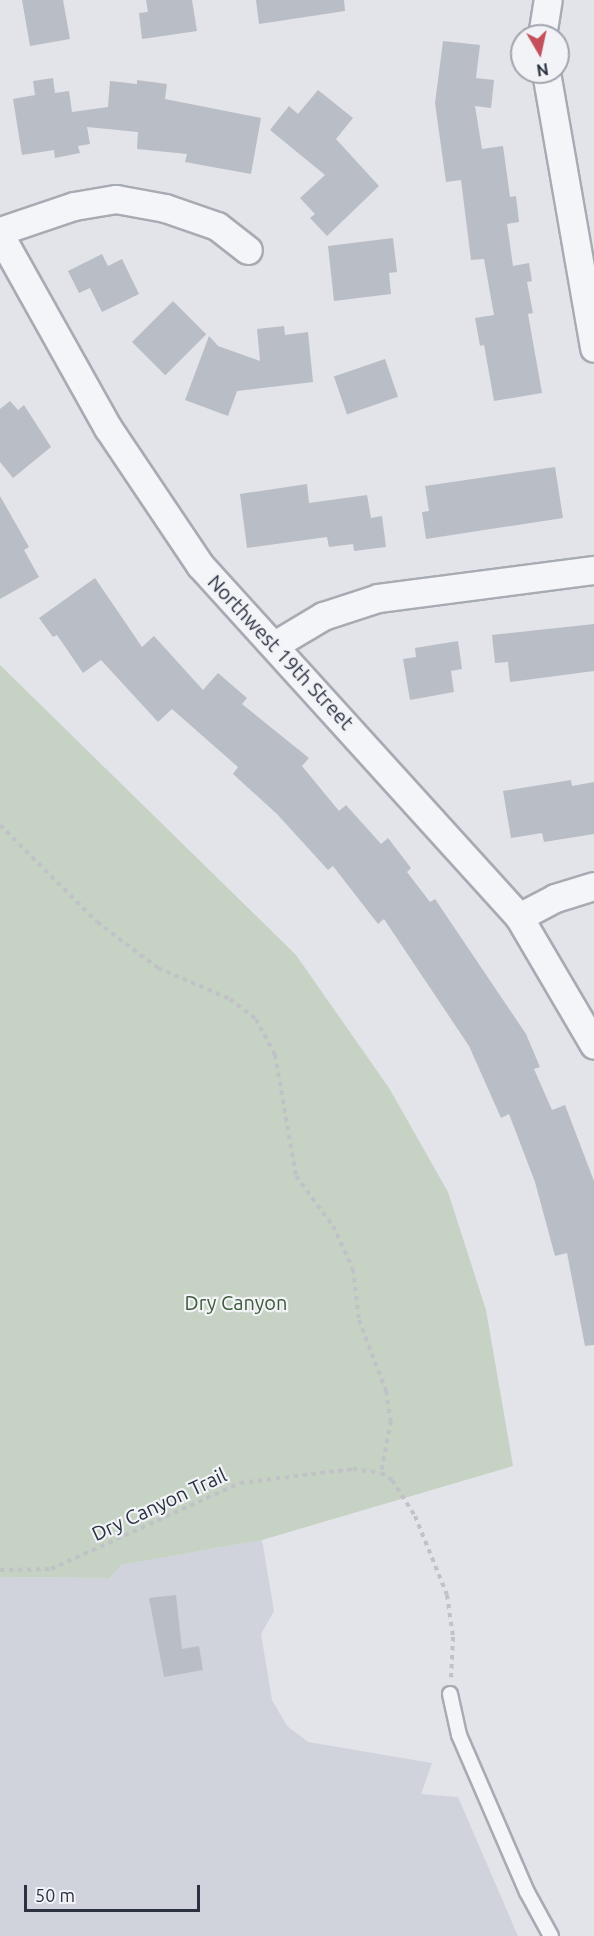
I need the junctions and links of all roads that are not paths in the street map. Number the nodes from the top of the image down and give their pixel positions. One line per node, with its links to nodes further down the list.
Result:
1 (548, 0): 2 (street)
2 (544, 24)
3 (548, 84): 6 (street)
4 (0, 233): 5 (street); 8 (street, Northwest 19th Street)
5 (248, 250)
6 (594, 348)
7 (594, 570): 8 (street)
8 (276, 644): 10 (street, Northwest 19th Street)
9 (594, 885): 10 (street)
10 (519, 917): 11 (street, Northwest 19th Street)
11 (594, 1046)
12 (450, 1694): 13 (lane)
13 (551, 1936)

